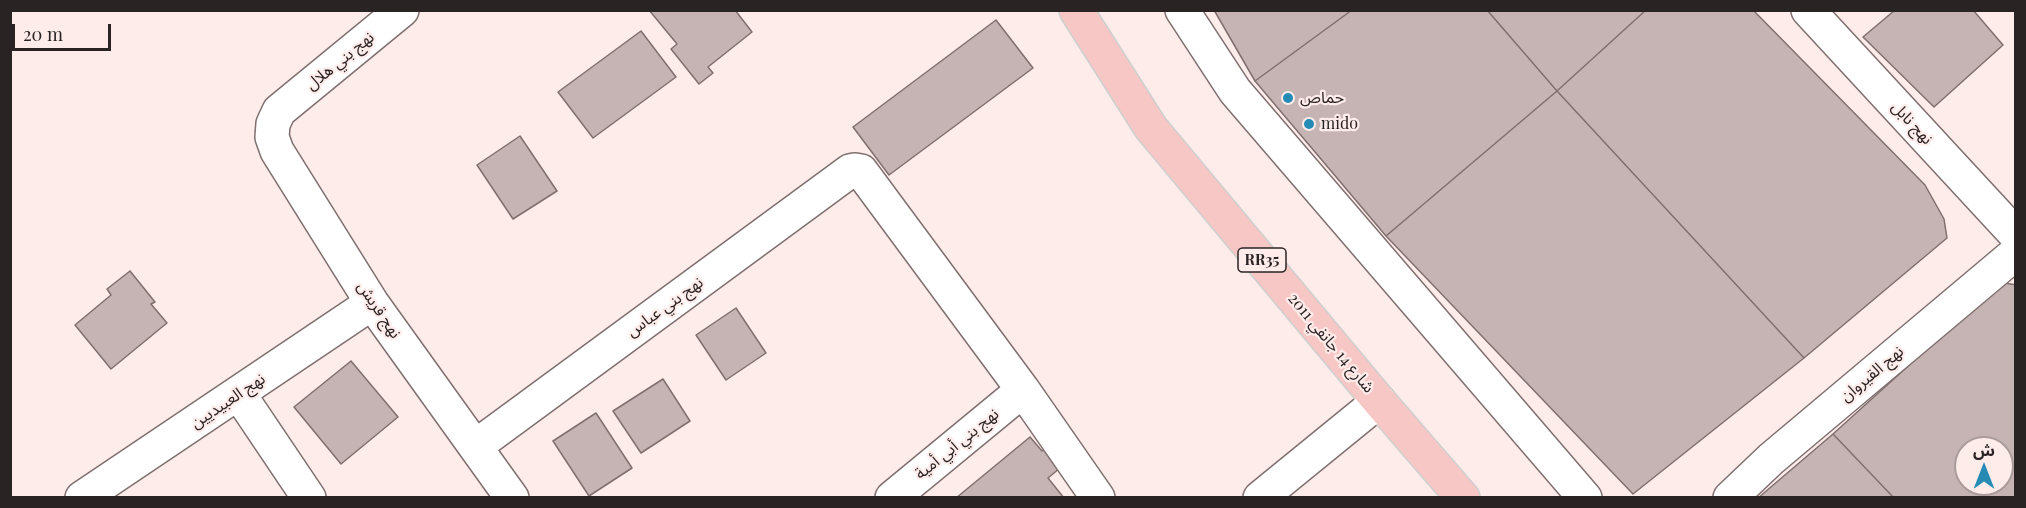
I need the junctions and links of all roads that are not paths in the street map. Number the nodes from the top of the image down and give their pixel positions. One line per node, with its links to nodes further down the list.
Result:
1 (402, 10): 5 (street, نهج بني هلال)
2 (1076, 10): 11 (main road, شارع 14 جانفي 2011 / RR35)
3 (1182, 10): 20 (street)
4 (1808, 10): 6 (street, نهج نابل)
5 (279, 111): 8 (street, نهج قريش)
6 (2016, 235)
7 (2016, 253): 21 (street, نهج القيروان)
8 (372, 303): 10 (street, نهج العبيديين); 12 (street, نهج قريش)
9 (1023, 390): 12 (street, نهج بني عباس); 16 (street, نهج بني أبي أمية); 17 (street)
10 (238, 394): 13 (street, نهج العبيديين); 14 (street)
11 (1379, 401): 18 (street); 19 (main road, شارع 14 جانفي 2011 / RR35)
12 (476, 446): 15 (street, نهج قريش)
13 (82, 498)
14 (309, 498)
15 (512, 498)
16 (892, 498)
17 (1098, 498)
18 (1260, 498)
19 (1463, 498)
20 (1585, 498)
21 (1730, 498)

